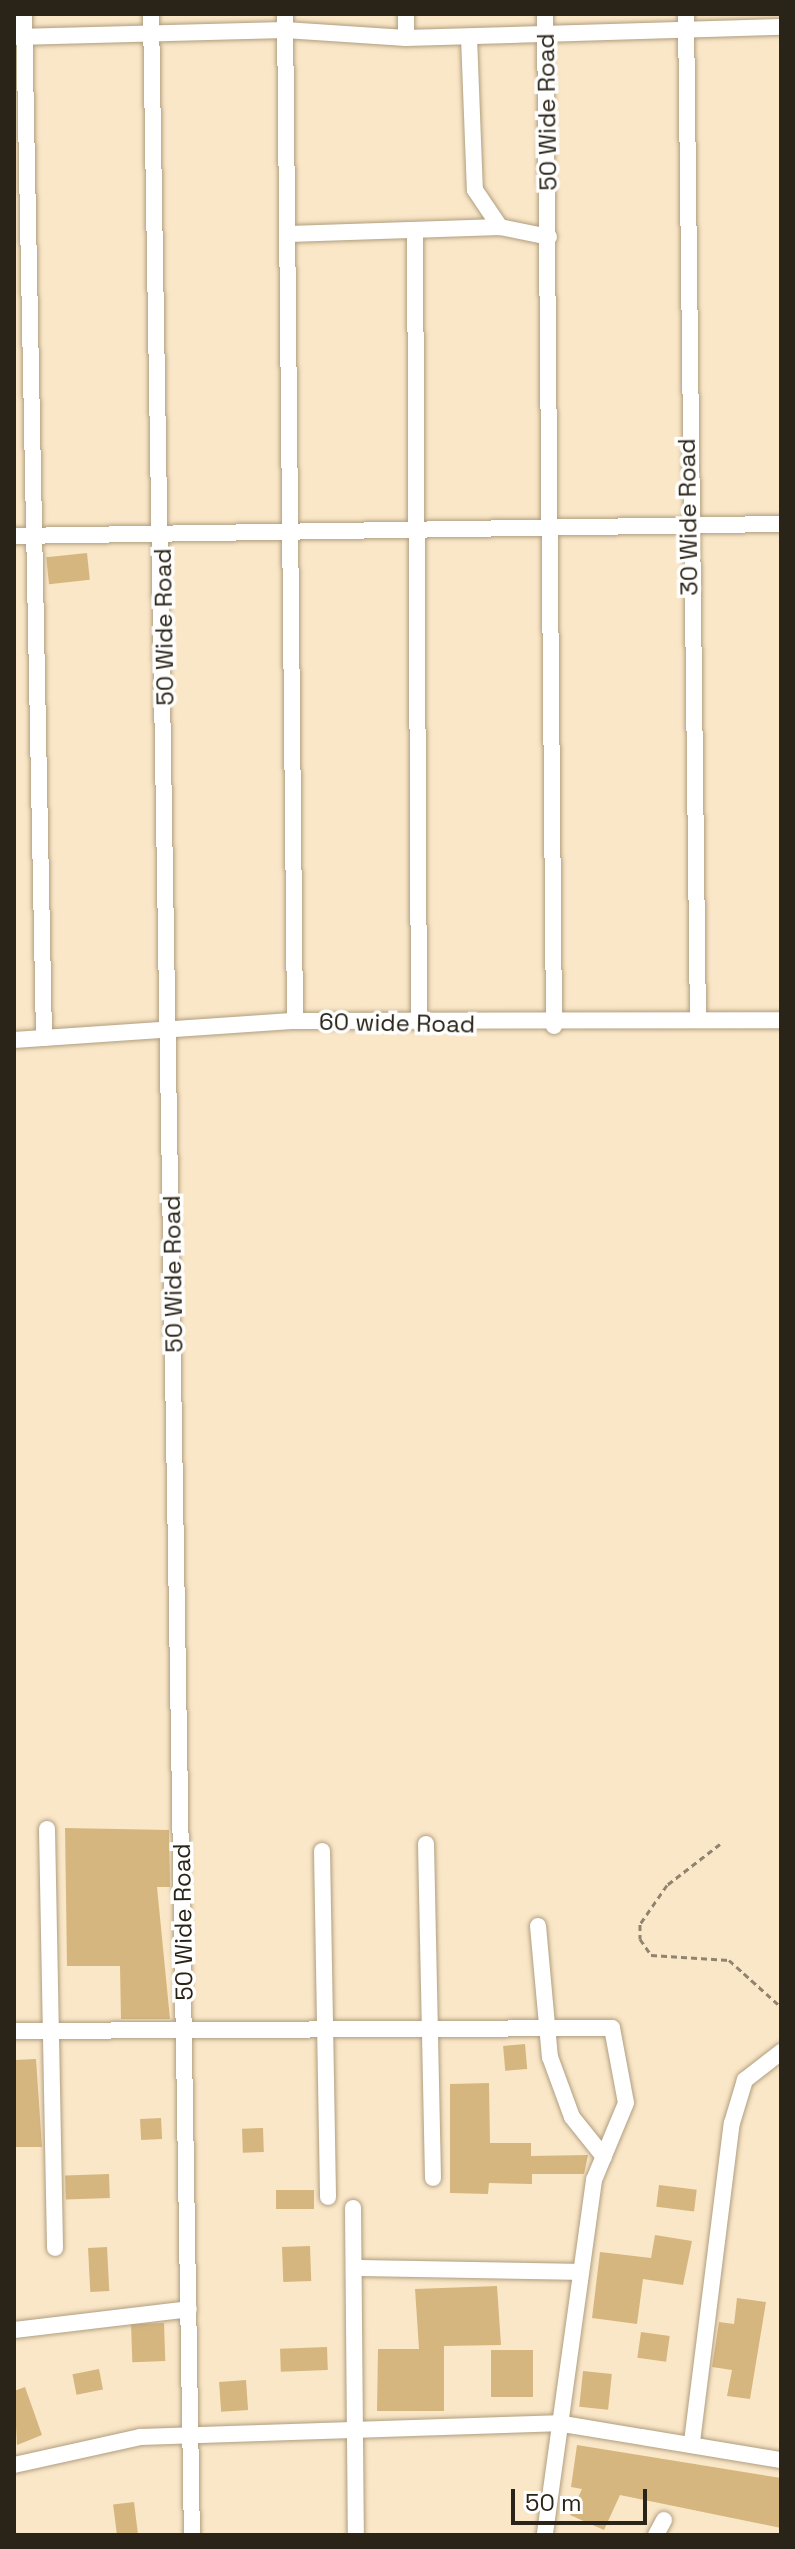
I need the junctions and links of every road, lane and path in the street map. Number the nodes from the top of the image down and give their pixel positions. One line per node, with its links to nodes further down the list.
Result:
1 (24, 14): 10 (street)
2 (151, 14): 8 (street, 50 Wide Road)
3 (406, 14): 12 (street)
4 (545, 14): 9 (street, 50 Wide Road)
5 (285, 22): 8 (street); 12 (street); 15 (street)
6 (686, 22): 7 (street); 9 (street); 18 (street, 30 Wide Road)
7 (781, 27)
8 (151, 33): 10 (street); 24 (street, 50 Wide Road)
9 (545, 35): 11 (street); 16 (street, 50 Wide Road)
10 (19, 37): 23 (street)
11 (469, 37): 12 (street); 13 (street)
12 (406, 38)
13 (500, 227): 14 (street); 16 (street)
14 (415, 231): 15 (street); 20 (street)
15 (289, 234): 21 (street)
16 (549, 237): 19 (street, 50 Wide Road)
17 (781, 524): 18 (street)
18 (687, 527): 19 (street); 25 (street, 30 Wide Road)
19 (548, 529): 20 (street); 29 (street, 50 Wide Road)
20 (416, 531): 21 (street); 28 (street)
21 (291, 534): 24 (street); 27 (street)
22 (14, 536): 23 (street)
23 (38, 536): 24 (street); 31 (street)
24 (163, 537): 30 (street, 50 Wide Road)
25 (698, 1019): 26 (street, 60 wide Road); 29 (street, 60 wide Road)
26 (781, 1020)
27 (295, 1021): 28 (street, 60 wide Road); 30 (street, 60 wide Road)
28 (419, 1023): 29 (street, 60 wide Road)
29 (554, 1026)
30 (170, 1029): 31 (street, 60 wide Road); 44 (street, 50 Wide Road)
31 (44, 1038): 32 (street, 60 wide Road)
32 (14, 1040)
33 (47, 1829): 40 (street)
34 (426, 1844): 43 (street)
35 (720, 1844): 38 (path)
36 (322, 1851): 42 (street)
37 (538, 1926): 39 (street)
38 (781, 2007)
39 (544, 2027): 43 (street); 46 (street); 46 (street)
40 (51, 2030): 41 (street); 44 (street); 50 (street)
41 (14, 2031)
42 (325, 2032): 43 (street); 44 (street); 48 (street)
43 (431, 2032): 47 (street)
44 (185, 2033): 53 (street, 50 Wide Road)
45 (781, 2052): 58 (street)
46 (604, 2157): 52 (street)
47 (433, 2178)
48 (328, 2197)
49 (353, 2208): 51 (street)
50 (55, 2248)
51 (354, 2268): 52 (street); 56 (street)
52 (578, 2272): 55 (street)
53 (189, 2309): 54 (street); 57 (street, 50 Wide Road)
54 (14, 2330)
55 (557, 2423): 56 (street); 58 (street); 64 (street)
56 (355, 2426): 57 (street); 63 (street)
57 (190, 2434): 60 (street); 62 (street, 50 Wide Road)
58 (692, 2442): 59 (street)
59 (781, 2460)
60 (14, 2465)
61 (664, 2520): 65 (street)
62 (192, 2535)
63 (356, 2535)
64 (545, 2535)
65 (656, 2535)

